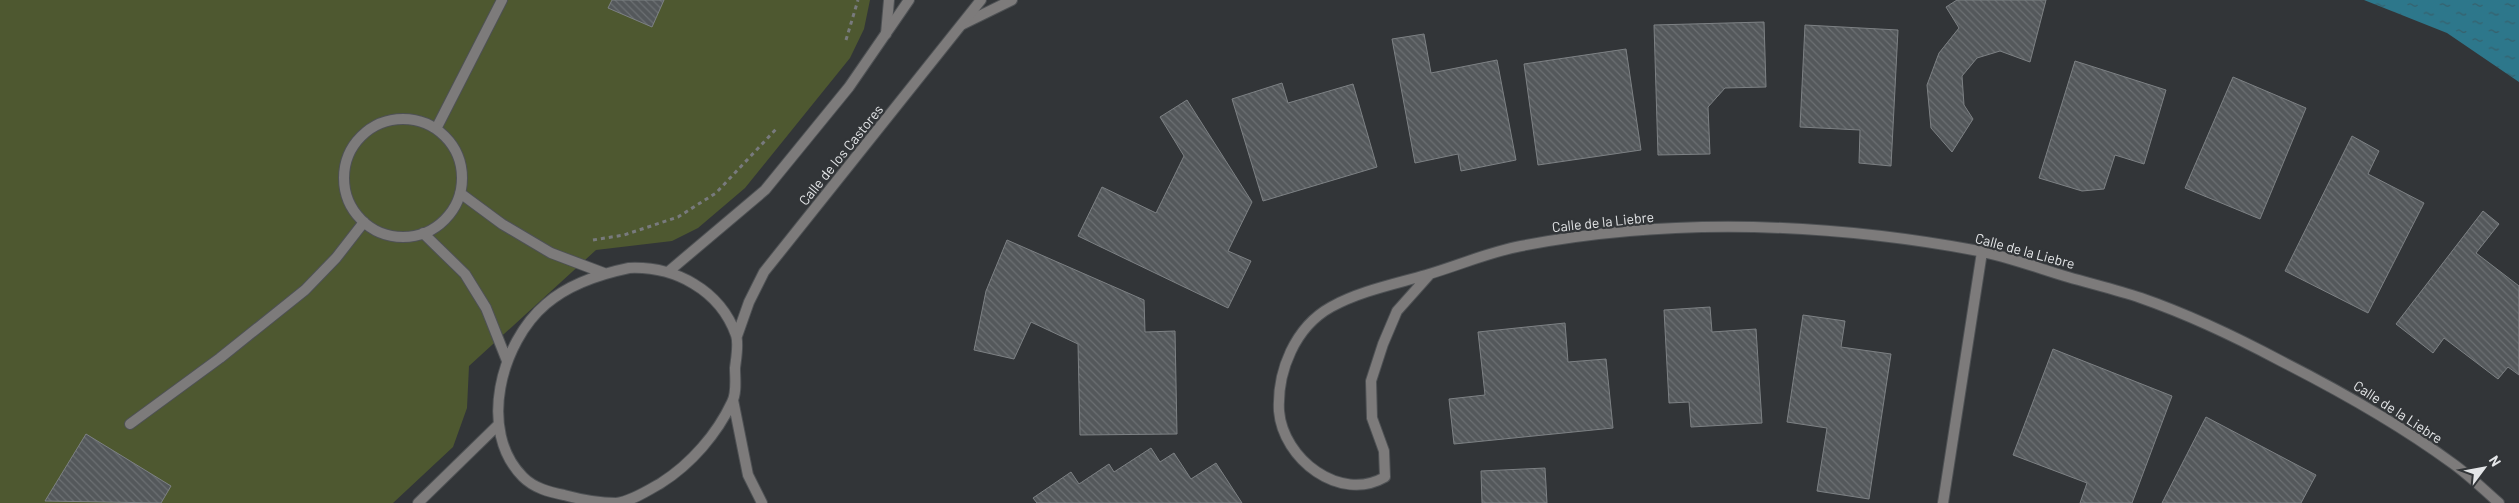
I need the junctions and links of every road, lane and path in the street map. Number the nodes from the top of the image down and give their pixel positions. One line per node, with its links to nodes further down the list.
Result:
1 (502, 0): 11 (street)
2 (858, 0): 9 (path)
3 (889, 0): 8 (street)
4 (909, 0): 8 (street)
5 (981, 0): 7 (street, Calle de los Castores)
6 (1012, 0): 7 (street)
7 (963, 24): 20 (street, Calle de los Castores)
8 (886, 34): 17 (street)
9 (844, 44)
10 (783, 122): 16 (path)
11 (436, 129): 12 (street); 13 (street)
12 (460, 193): 14 (street); 16 (street)
13 (364, 222): 14 (street); 23 (street)
14 (423, 233): 21 (street)
15 (1982, 252): 19 (street, Calle de la Liebre); 31 (street); 32 (street, Calle de la Liebre)
16 (569, 260): 18 (street)
17 (668, 272): 18 (street); 20 (street)
18 (604, 273): 21 (street)
19 (1430, 274): 25 (street, Calle de la Liebre); 26 (street)
20 (737, 336): 22 (street)
21 (507, 361): 24 (street)
22 (734, 400): 27 (street); 30 (street)
23 (130, 424)
24 (498, 425): 27 (street); 28 (street)
25 (1325, 488)
26 (1360, 496)
27 (573, 498): 29 (street)
28 (418, 503)
29 (556, 503)
30 (762, 503)
31 (1943, 503)
32 (2499, 503)

